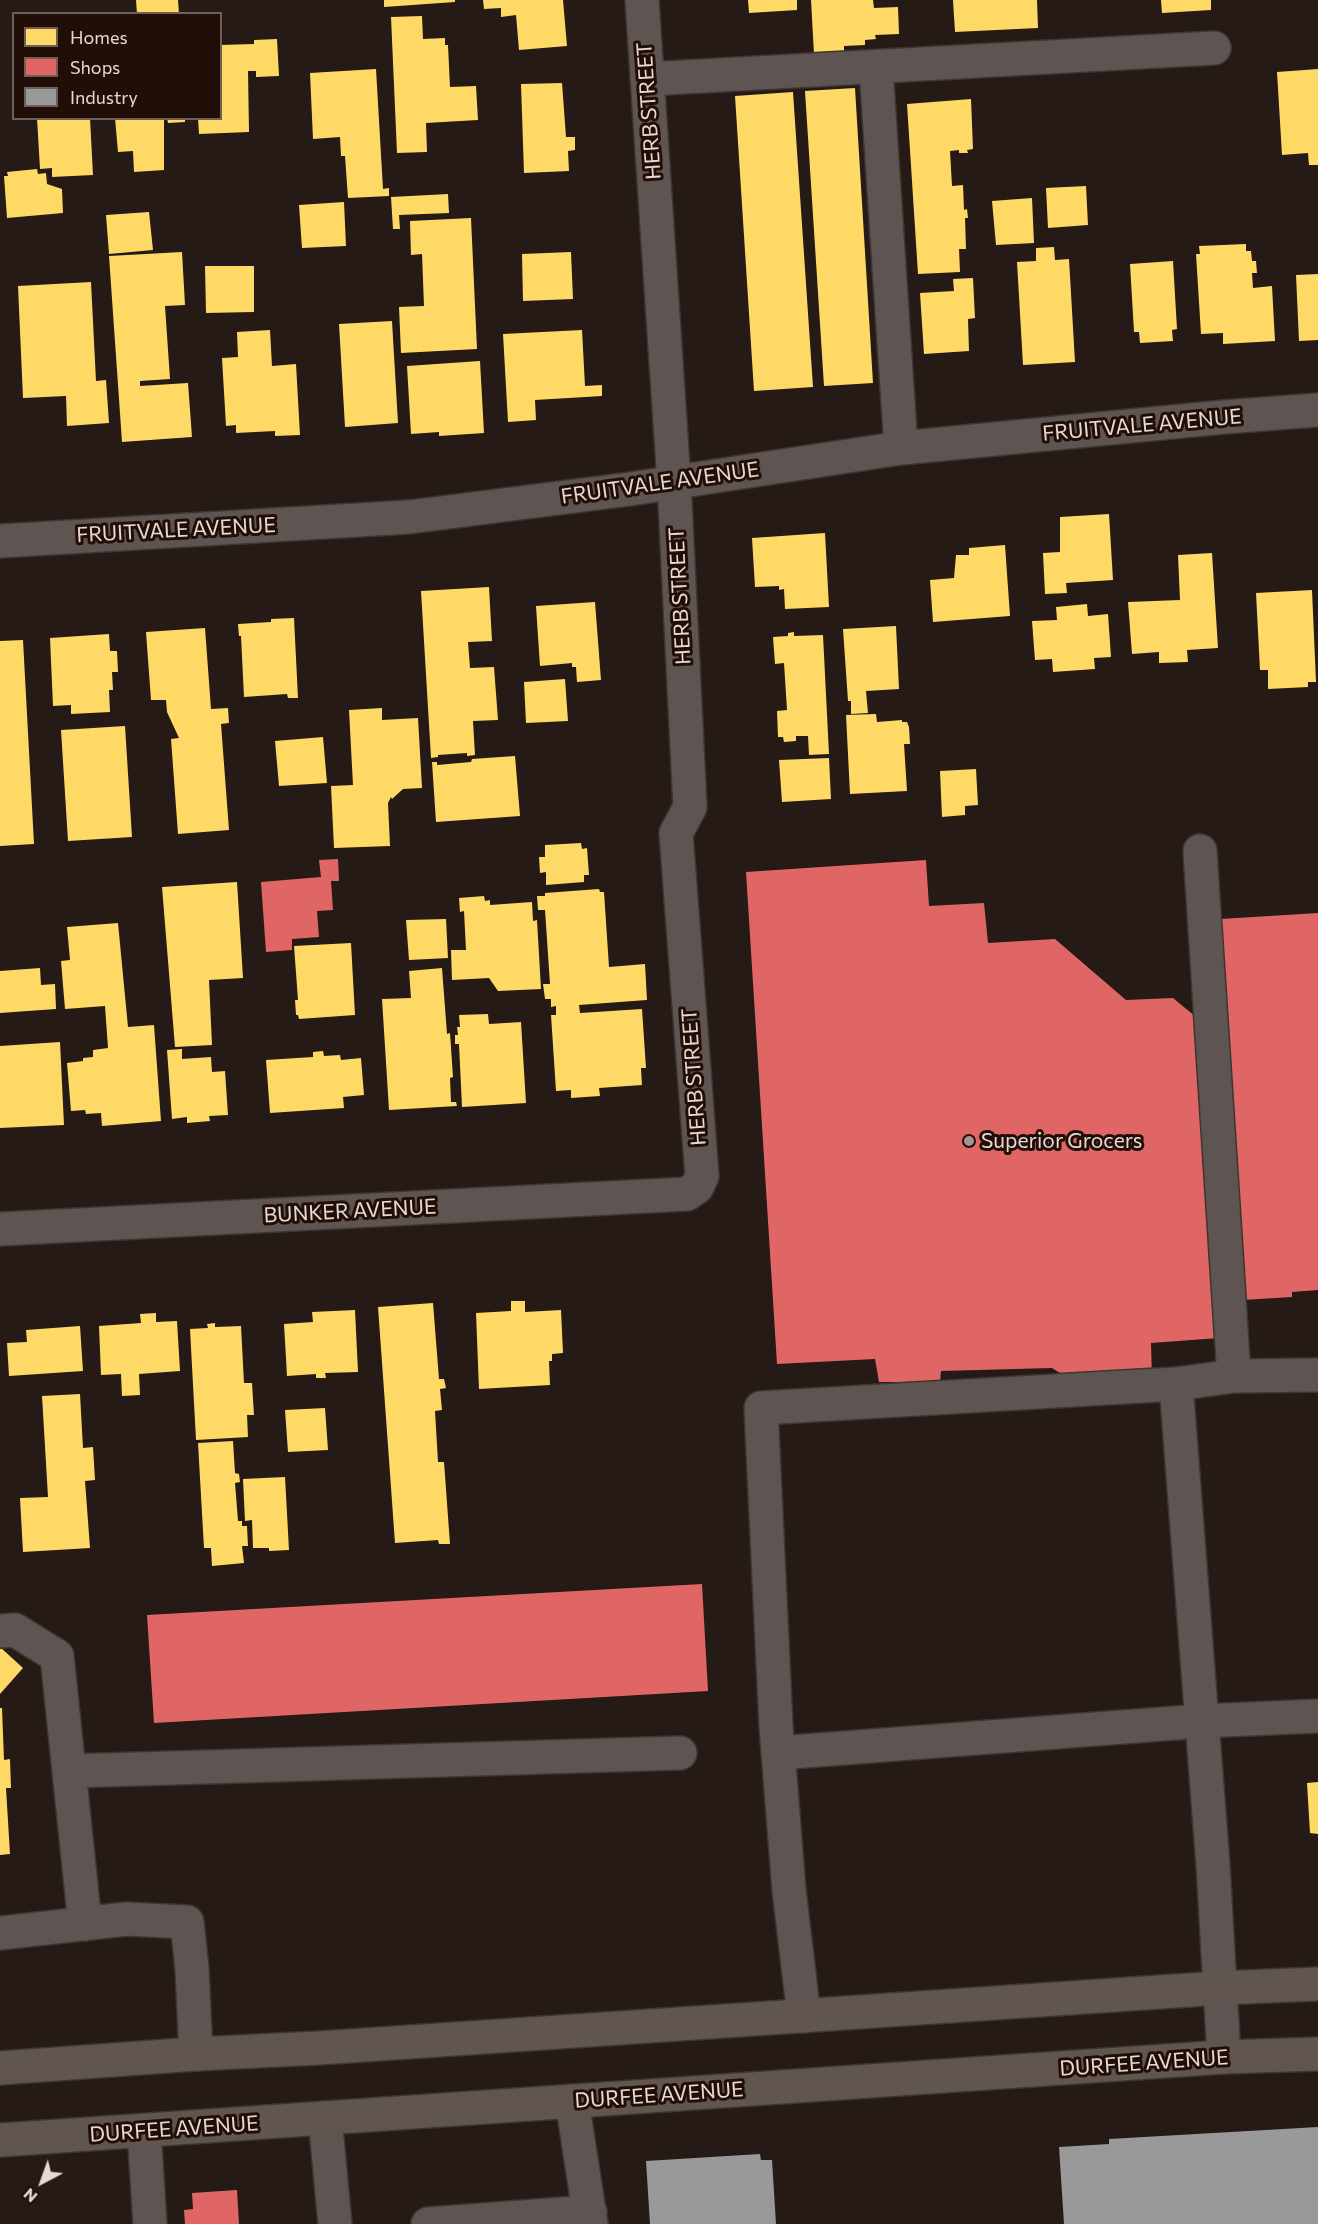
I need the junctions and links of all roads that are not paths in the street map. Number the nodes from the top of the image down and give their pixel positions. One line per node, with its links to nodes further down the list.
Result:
1 (642, 0): 4 (street, HERB STREET)
2 (1214, 48): 3 (street)
3 (876, 68): 4 (street); 6 (street)
4 (647, 80): 7 (street, HERB STREET)
5 (1318, 410): 6 (street, FRUITVALE AVENUE)
6 (902, 448): 7 (street, FRUITVALE AVENUE)
7 (674, 482): 8 (street, FRUITVALE AVENUE); 10 (street, HERB STREET)
8 (0, 541)
9 (1200, 851): 13 (street)
10 (697, 1187): 11 (street, BUNKER AVENUE)
11 (0, 1229)
12 (1318, 1375): 13 (street)
13 (1234, 1376): 14 (street)
14 (1176, 1384): 17 (street); 19 (street)
15 (0, 1631): 20 (street)
16 (1318, 1716): 17 (street)
17 (1202, 1720): 19 (street); 24 (street)
18 (680, 1753): 20 (street)
19 (778, 1753): 25 (street)
20 (70, 1771): 21 (street)
21 (85, 1924): 22 (street); 26 (street)
22 (0, 1933)
23 (1318, 1984): 24 (main road)
24 (1220, 1988): 25 (main road); 28 (street)
25 (804, 2016): 26 (main road)
26 (196, 2054): 29 (main road)
27 (1318, 2054): 28 (main road, DURFEE AVENUE)
28 (1224, 2057): 30 (main road, DURFEE AVENUE)
29 (0, 2068)
30 (572, 2101): 31 (main road, DURFEE AVENUE); 34 (street)
31 (324, 2118): 32 (main road, DURFEE AVENUE); 36 (street)
32 (144, 2131): 33 (main road, DURFEE AVENUE); 35 (street)
33 (0, 2140)
34 (590, 2218): 37 (street)
35 (150, 2224)
36 (335, 2224)
37 (428, 2224)

